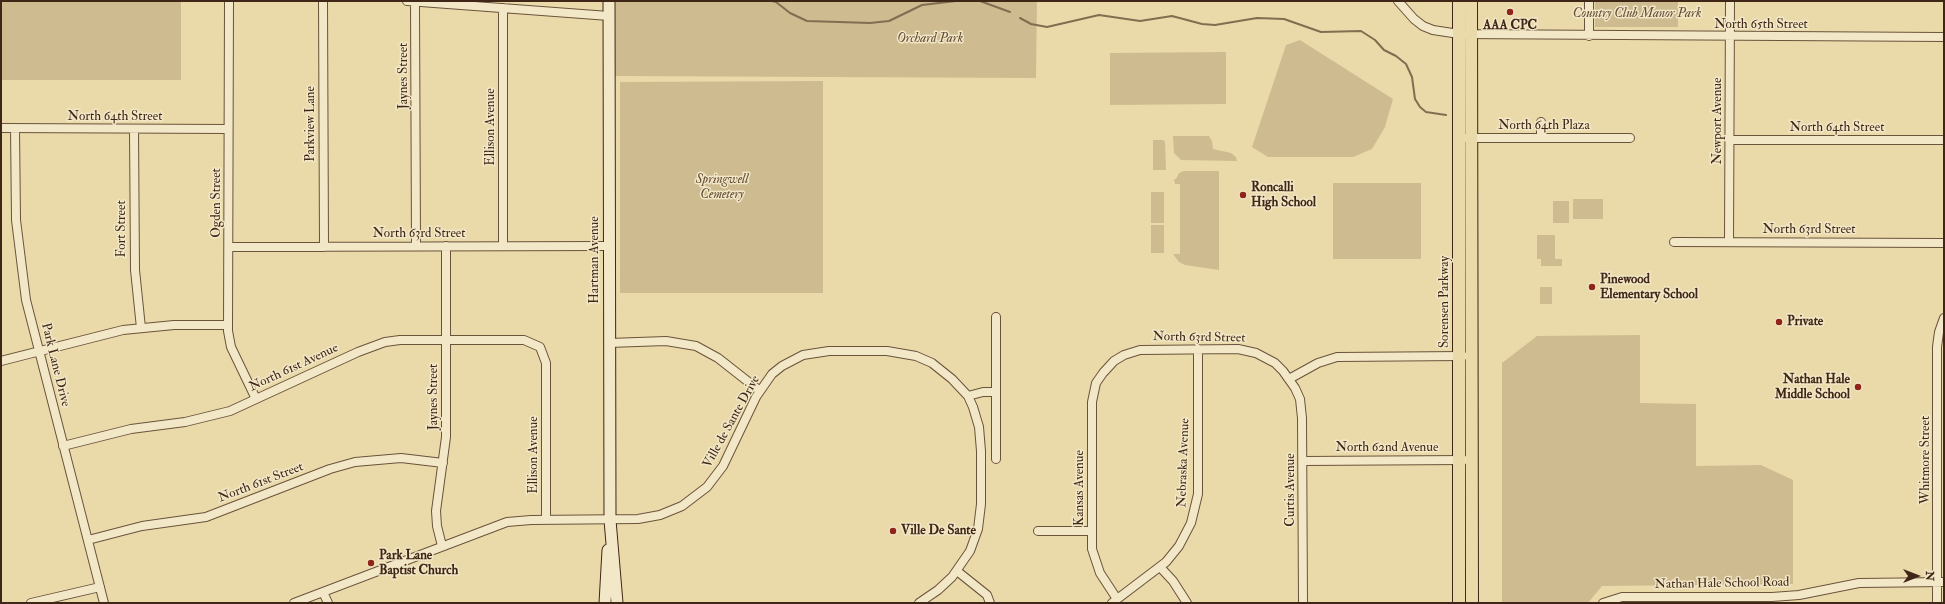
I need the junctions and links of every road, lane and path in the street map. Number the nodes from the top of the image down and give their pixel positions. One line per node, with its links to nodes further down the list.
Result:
1 (229, 1): 21 (street, Ogden Street)
2 (323, 1): 35 (street, Parkview Lane)
3 (411, 1): 10 (street); 31 (street, Jaynes Street)
4 (609, 1): 11 (main road, Hartman Avenue)
5 (1398, 1): 12 (street, North 65th Street)
6 (1459, 1): 12 (main road, Sorensen Parkway)
7 (1471, 1): 13 (main road, Sorensen Parkway)
8 (1589, 1): 14 (street)
9 (1730, 1): 15 (street, Newport Avenue)
10 (503, 8): 11 (street); 33 (street, Ellison Avenue)
11 (609, 16): 34 (main road, Hartman Avenue)
12 (1458, 34): 13 (street, North 65th Street); 22 (main road, Sorensen Parkway)
13 (1471, 34): 14 (street, North 65th Street); 23 (main road, Sorensen Parkway)
14 (1589, 36): 15 (street, North 65th Street)
15 (1730, 37): 16 (street, North 65th Street); 26 (street, Newport Avenue)
16 (1944, 37)
17 (1541, 122): 24 (street)
18 (1, 128): 19 (street, North 64th Street)
19 (15, 128): 20 (street, North 64th Street); 45 (street, Park Lane Drive)
20 (134, 129): 21 (street, North 64th Street); 40 (street, Fort Street)
21 (228, 129): 36 (street, Ogden Street)
22 (1458, 138): 23 (street, North 64th Plaza); 46 (main road, Sorensen Parkway)
23 (1471, 138): 24 (street, North 64th Plaza); 47 (main road, Sorensen Parkway)
24 (1541, 138): 25 (street, North 64th Plaza)
25 (1630, 138)
26 (1730, 140): 27 (street, North 64th Street); 29 (street, Newport Avenue)
27 (1944, 140)
28 (1674, 242): 29 (street, North 63rd Street)
29 (1729, 242): 30 (street, North 63rd Street)
30 (1944, 243)
31 (416, 246): 32 (street, North 63rd Street); 35 (street, North 63rd Street)
32 (446, 246): 33 (street, North 63rd Street); 41 (street, Jaynes Street)
33 (503, 246): 34 (street, North 63rd Street)
34 (609, 246): 42 (main road, Hartman Avenue)
35 (324, 247): 36 (street, North 63rd Street)
36 (229, 248): 39 (street, Ogden Street)
37 (996, 317): 52 (street)
38 (1944, 318): 69 (street, Whitmore Street)
39 (228, 325): 40 (street); 54 (street, Ogden Street)
40 (141, 328): 45 (street)
41 (446, 339): 43 (street, North 61st Avenue); 54 (street, North 61st Avenue); 60 (street, Jaynes Street)
42 (609, 343): 51 (street); 62 (main road, Hartman Avenue)
43 (538, 345): 61 (street, Ellison Avenue)
44 (1198, 349): 49 (street, North 63rd Street); 50 (street, North 63rd Street); 67 (street, Nebraska Avenue)
45 (39, 351): 48 (street); 55 (street, Park Lane Drive)
46 (1459, 356): 47 (street); 50 (street); 57 (main road, Sorensen Parkway)
47 (1471, 356): 58 (main road, Sorensen Parkway)
48 (1, 361)
49 (1107, 367): 64 (street, Kansas Avenue)
50 (1289, 379): 59 (street, Curtis Avenue)
51 (760, 390): 53 (street, Ville de Sante Drive); 62 (street, Ville de Sante Drive)
52 (996, 392): 53 (street); 56 (street)
53 (968, 396): 68 (street, Ville de Sante Drive)
54 (256, 399): 55 (street, North 61st Avenue)
55 (64, 446): 65 (street, Park Lane Drive)
56 (996, 459)
57 (1459, 460): 58 (street, North 62nd Avenue); 59 (street, North 62nd Avenue); 83 (main road, Sorensen Parkway)
58 (1472, 460): 84 (main road, Sorensen Parkway)
59 (1303, 461): 82 (street, Curtis Avenue)
60 (443, 463): 65 (street, North 61st Street); 66 (street, Jaynes Street)
61 (546, 519): 62 (street, Ville de Sante Drive); 66 (street, Ville de Sante Drive)
62 (610, 520): 77 (main road, Hartman Avenue); 78 (main road, Hartman Avenue)
63 (1038, 531): 64 (street)
64 (1092, 531): 72 (street, Kansas Avenue)
65 (88, 540): 70 (street, Park Lane Drive)
66 (442, 546): 71 (street, Ville de Sante Drive)
67 (1160, 567): 72 (street, Nebraska Avenue); 81 (street)
68 (957, 571): 79 (street, Ville de Sante Drive); 80 (street)
69 (1941, 582): 85 (street, Nathan Hale School Road); 86 (street, Whitmore Street)
70 (100, 587): 73 (street); 74 (street, Park Lane Drive)
71 (323, 592): 75 (street, Ville de Sante Drive); 76 (street)
72 (1114, 601)
73 (32, 603)
74 (104, 603)
75 (294, 603)
76 (328, 603)
77 (605, 603)
78 (617, 603)
79 (919, 603)
80 (990, 603)
81 (1186, 603)
82 (1303, 603)
83 (1459, 603)
84 (1472, 603)
85 (1603, 603)
86 (1937, 603)

